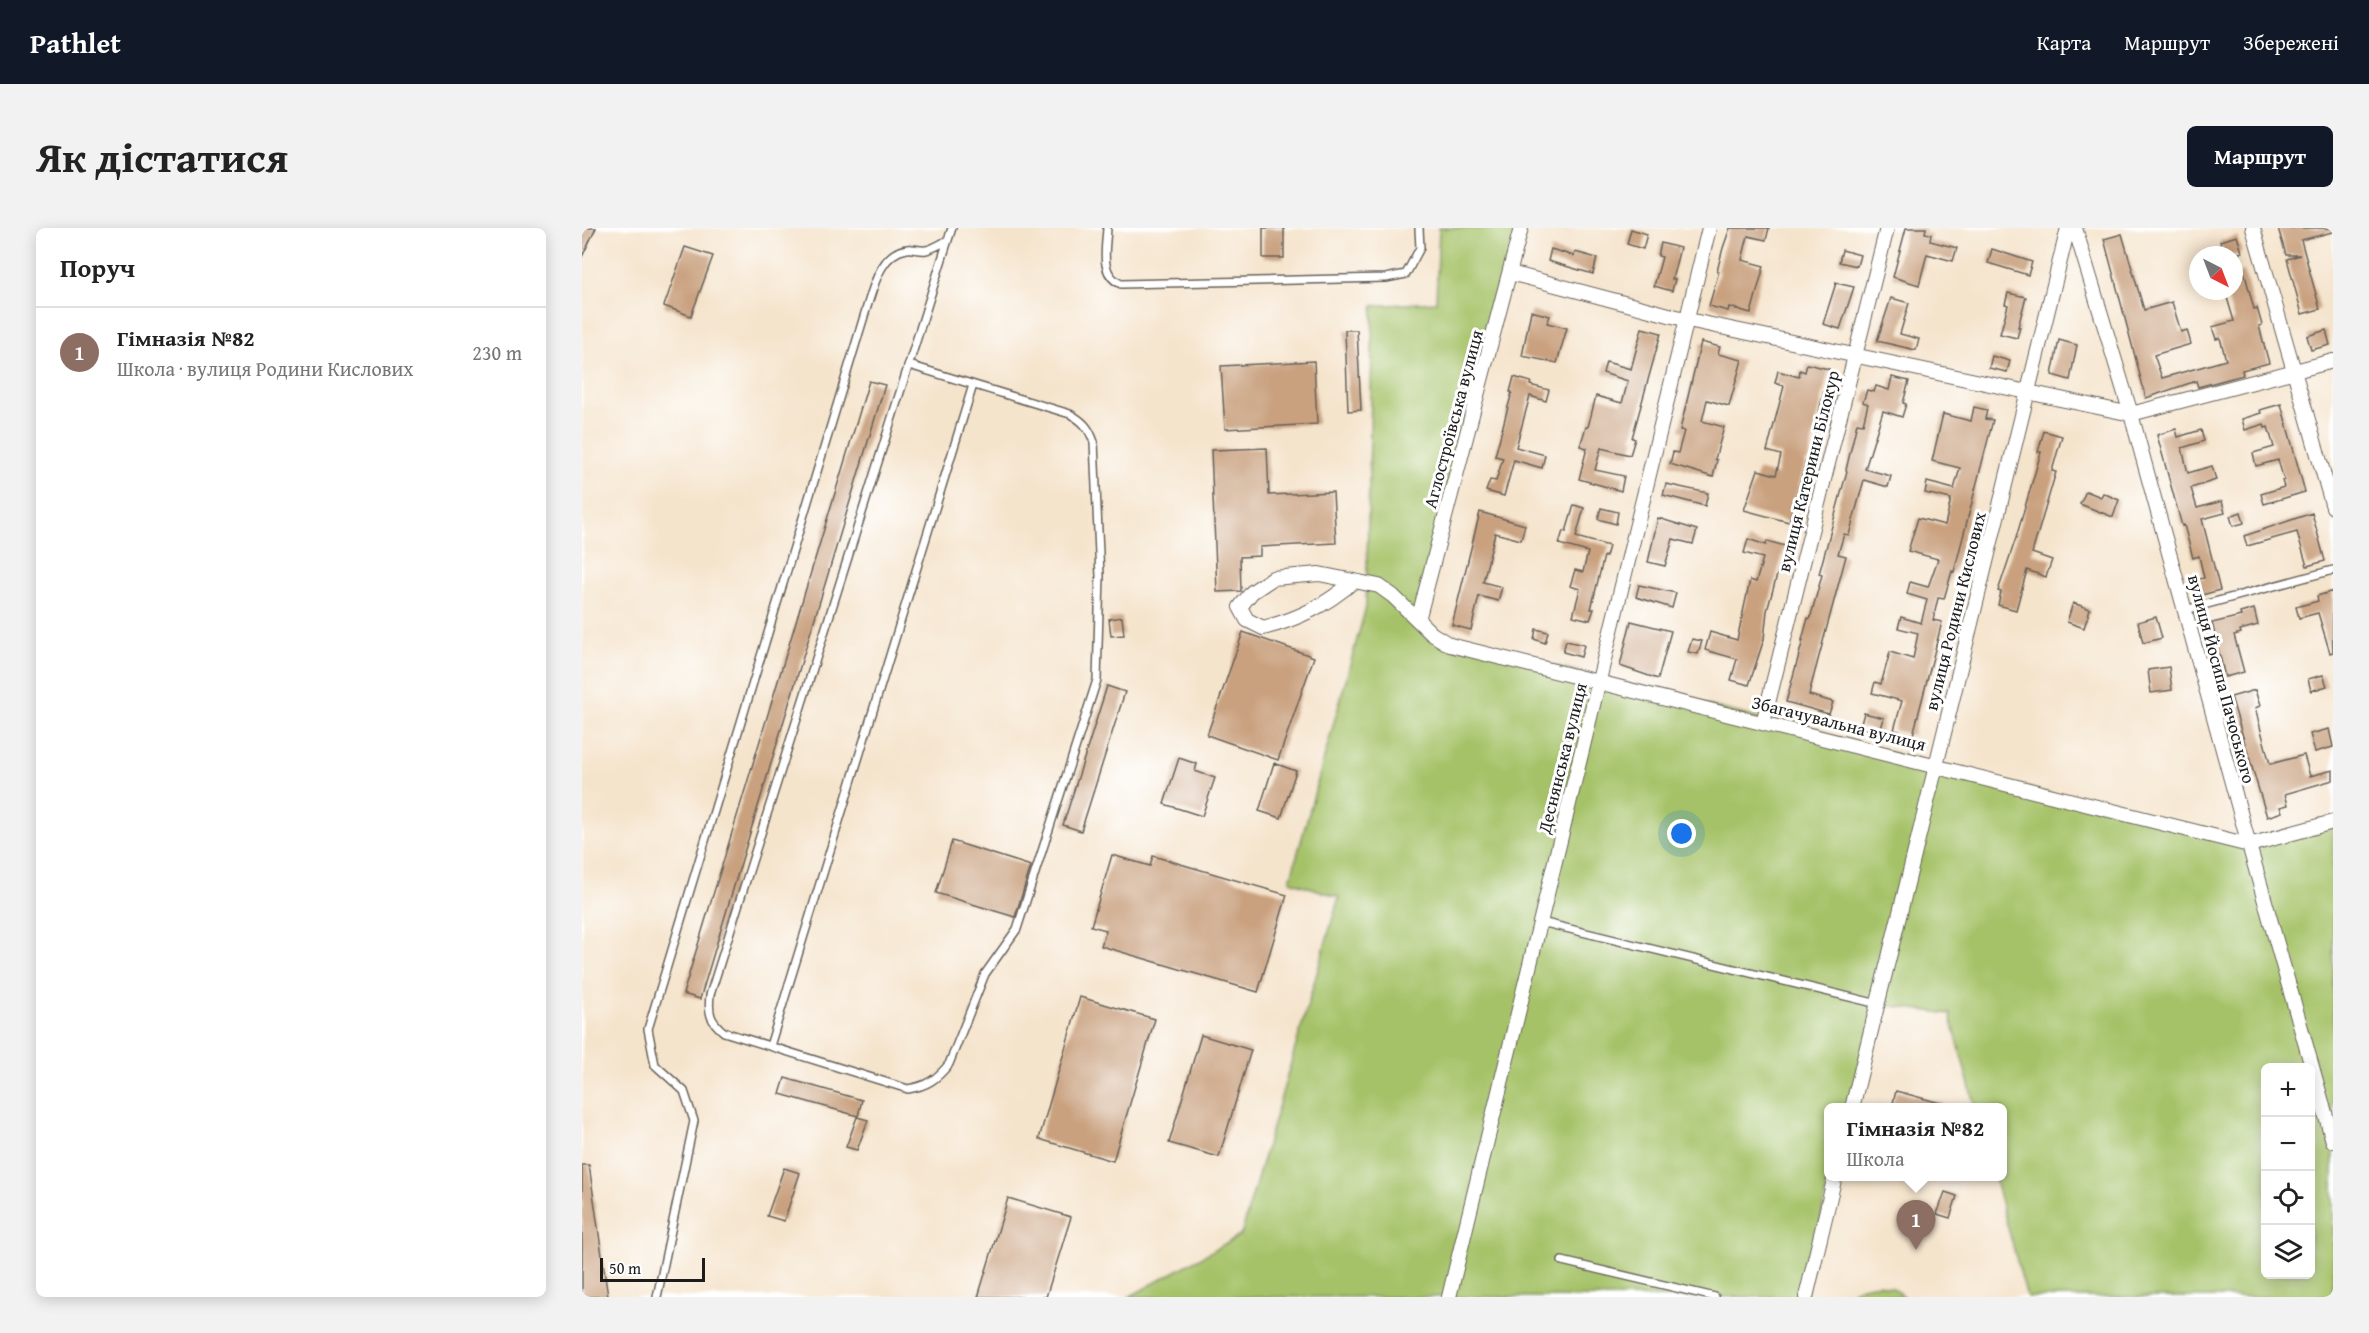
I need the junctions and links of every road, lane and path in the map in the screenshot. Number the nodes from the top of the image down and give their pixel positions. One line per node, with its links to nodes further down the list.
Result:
1 (952, 228): 10 (lane)
2 (1107, 228): 3 (lane)
3 (1419, 228)
4 (1521, 228): 11 (street, Аглостроївська вулиця)
5 (1709, 228): 12 (street, Деснянська вулиця)
6 (1887, 228): 13 (street, вулиця Катерини Білокур)
7 (2068, 228): 18 (street, вулиця Родини Кислових)
8 (2075, 228): 19 (street, вулиця Йосипа Пачоського)
9 (2253, 228): 16 (street)
10 (948, 240): 15 (lane); 37 (lane)
11 (1510, 273): 12 (street); 24 (street, Аглостроївська вулиця)
12 (1688, 320): 13 (street); 25 (street, Деснянська вулиця)
13 (1855, 356): 18 (street); 26 (street, вулиця Катерини Білокур)
14 (2333, 361): 16 (street)
15 (909, 365): 17 (lane); 32 (lane)
16 (2293, 372): 19 (street); 20 (street)
17 (973, 385): 32 (lane); 32 (lane)
18 (2027, 393): 19 (street); 27 (street, вулиця Родини Кислових)
19 (2132, 414): 23 (street, вулиця Йосипа Пачоського)
20 (2333, 507)
21 (2333, 570): 23 (lane)
22 (1354, 581): 22 (street, Збагачувальна вулиця); 24 (street, Збагачувальна вулиця)
23 (2185, 610): 29 (street, вулиця Йосипа Пачоського)
24 (1418, 620): 25 (street, Збагачувальна вулиця)
25 (1599, 682): 26 (street, Збагачувальна вулиця); 30 (street, Деснянська вулиця)
26 (1763, 723): 27 (street, Збагачувальна вулиця)
27 (1936, 766): 29 (street, Збагачувальна вулиця); 31 (street, вулиця Родини Кислових)
28 (2333, 822): 29 (street, Збагачувальна вулиця)
29 (2249, 845): 34 (street, вулиця Йосипа Пачоського)
30 (1541, 922): 31 (lane); 38 (street, Деснянська вулиця)
31 (1878, 1004): 33 (street, вулиця Родини Кислових)
32 (770, 1046)
33 (1853, 1103)
34 (2333, 1141)
35 (1834, 1181): 40 (street)
36 (1562, 1261): 39 (lane)
37 (657, 1297)
38 (1449, 1297)
39 (1715, 1297)
40 (1806, 1297)

